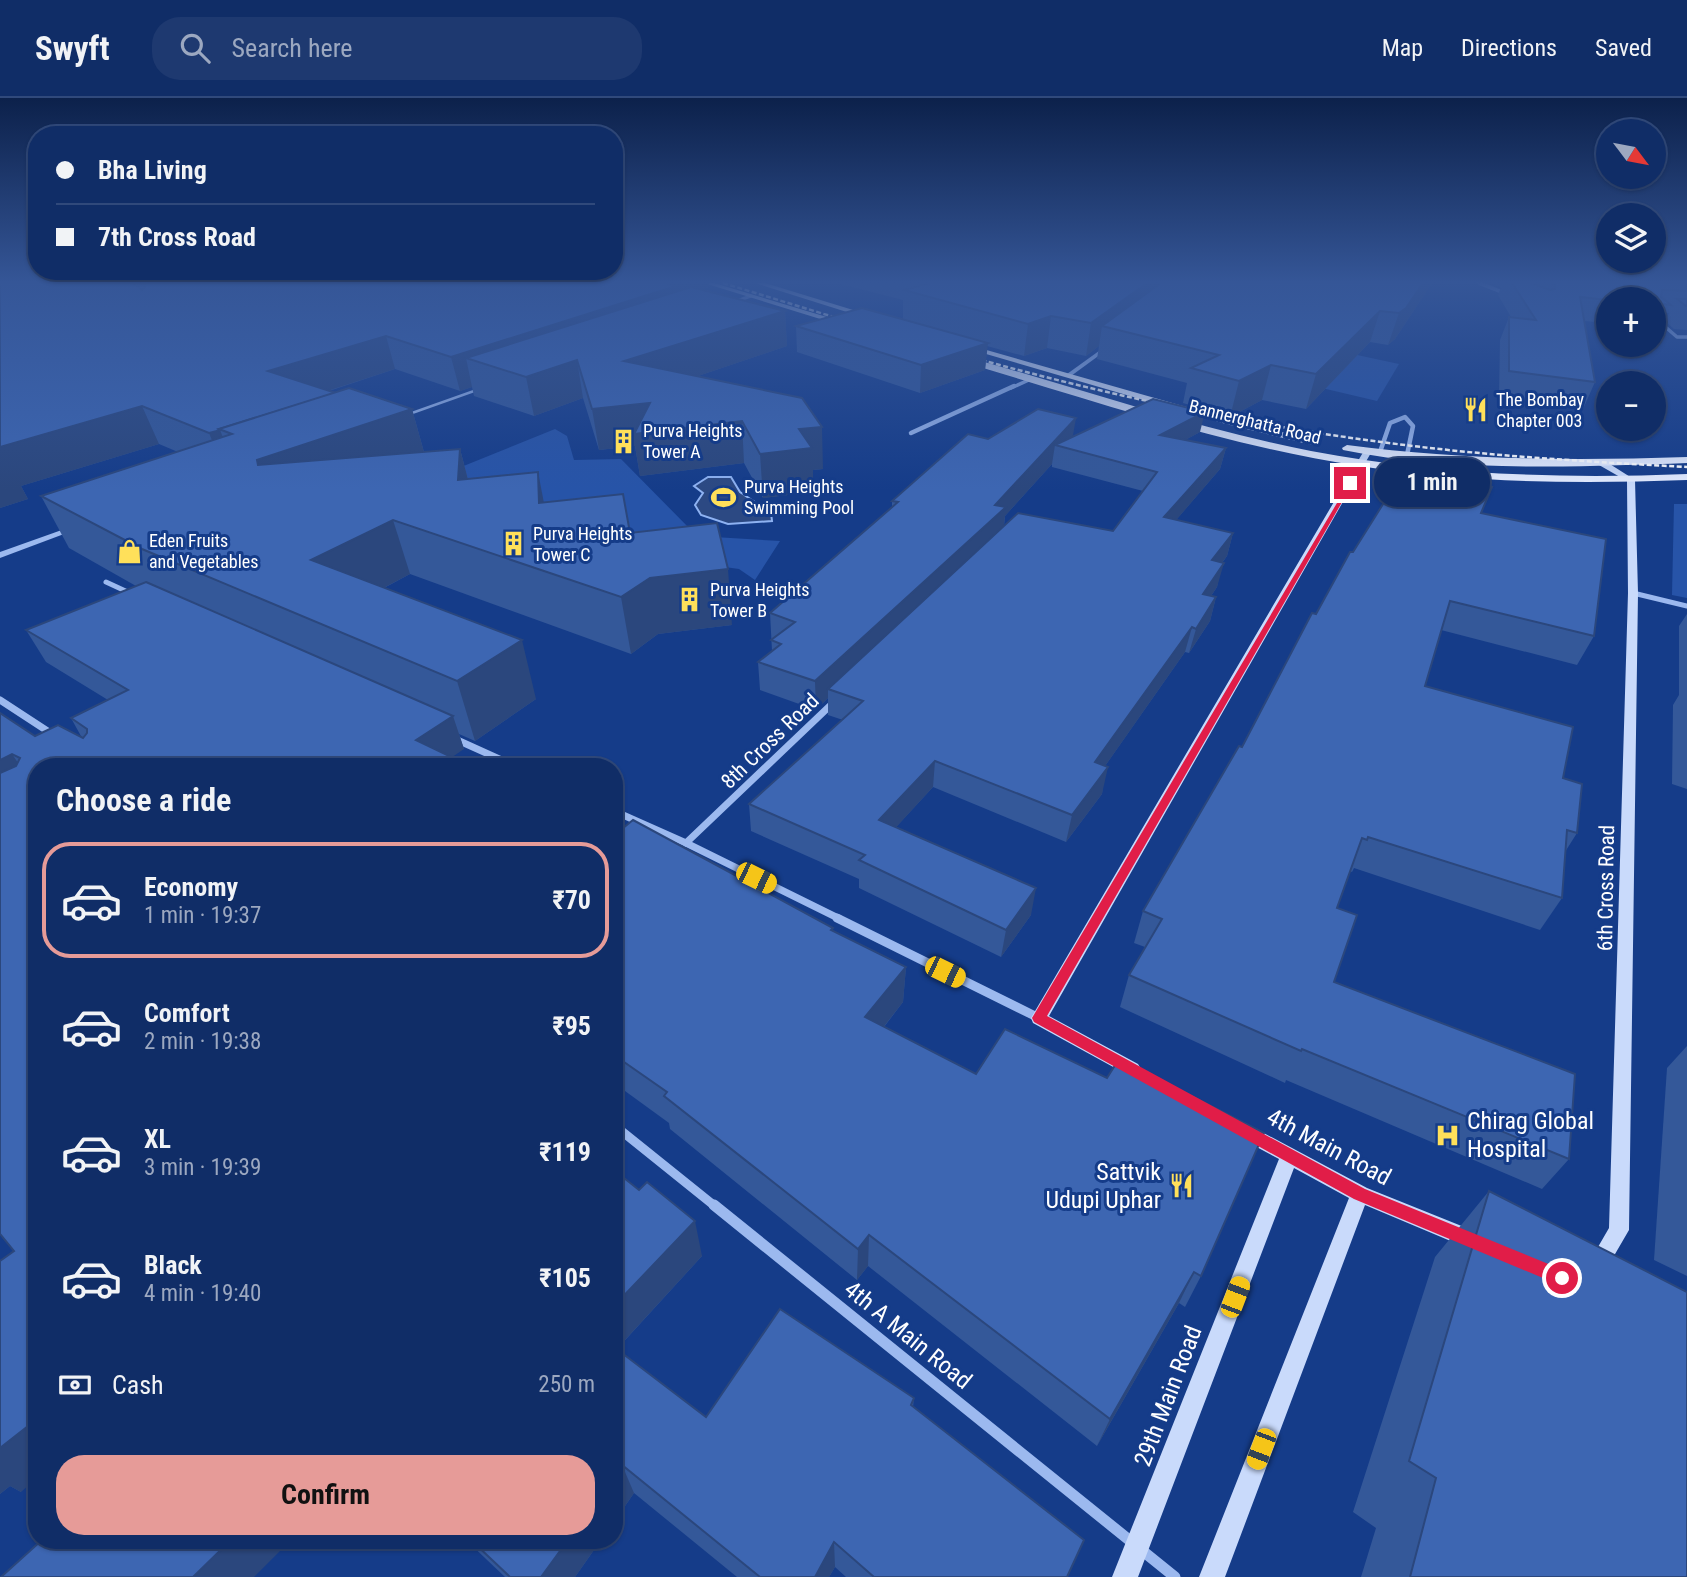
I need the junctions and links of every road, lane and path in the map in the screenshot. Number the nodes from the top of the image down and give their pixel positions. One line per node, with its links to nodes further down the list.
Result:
1 (989, 352): 4 (main road, Bannerghatta Road)
2 (1100, 352): 4 (street)
3 (951, 355): 5 (main road, Bannerghatta Road)
4 (1069, 375): 11 (main road, Bannerghatta Road)
5 (1031, 379): 8 (street); 11 (main road, Bannerghatta Road)
6 (496, 384): 7 (street)
7 (394, 419)
8 (911, 433)
9 (1380, 452): 10 (main road, Bannerghatta Road); 10 (street); 11 (main road, Bannerghatta Road)
10 (1408, 455): 13 (main road, Bannerghatta Road)
11 (1365, 457): 15 (main road, Bannerghatta Road); 29 (main road)
12 (1687, 460): 13 (main road, Bannerghatta Road)
13 (1602, 463): 15 (main road)
14 (1687, 477): 15 (main road, Bannerghatta Road)
15 (1631, 480): 19 (main road, 6th Cross Road)
16 (83, 526): 17 (street)
17 (0, 555)
18 (106, 582): 20 (street)
19 (1633, 593): 21 (street); 36 (main road, 6th Cross Road)
20 (144, 599)
21 (1687, 606)
22 (844, 693): 28 (street, 8th Cross Road)
23 (0, 700): 25 (street)
24 (441, 733): 26 (street)
25 (54, 736)
26 (497, 758)
27 (623, 815): 28 (street)
28 (686, 843): 29 (street)
29 (1039, 1018): 30 (main road)
30 (1147, 1077)
31 (1230, 1122): 33 (main road, 4th Main Road)
32 (623, 1132): 37 (street, 4th A Main Road)
33 (1290, 1155): 34 (main road, 4th Main Road); 37 (main road, 29th Main Road)
34 (1360, 1194): 35 (main road, 4th Main Road); 40 (main road)
35 (1485, 1246)
36 (1592, 1276)
37 (1138, 1548): 38 (main road, 29th Main Road); 39 (street, 4th A Main Road)
38 (1125, 1577)
39 (1175, 1577)
40 (1212, 1577)

